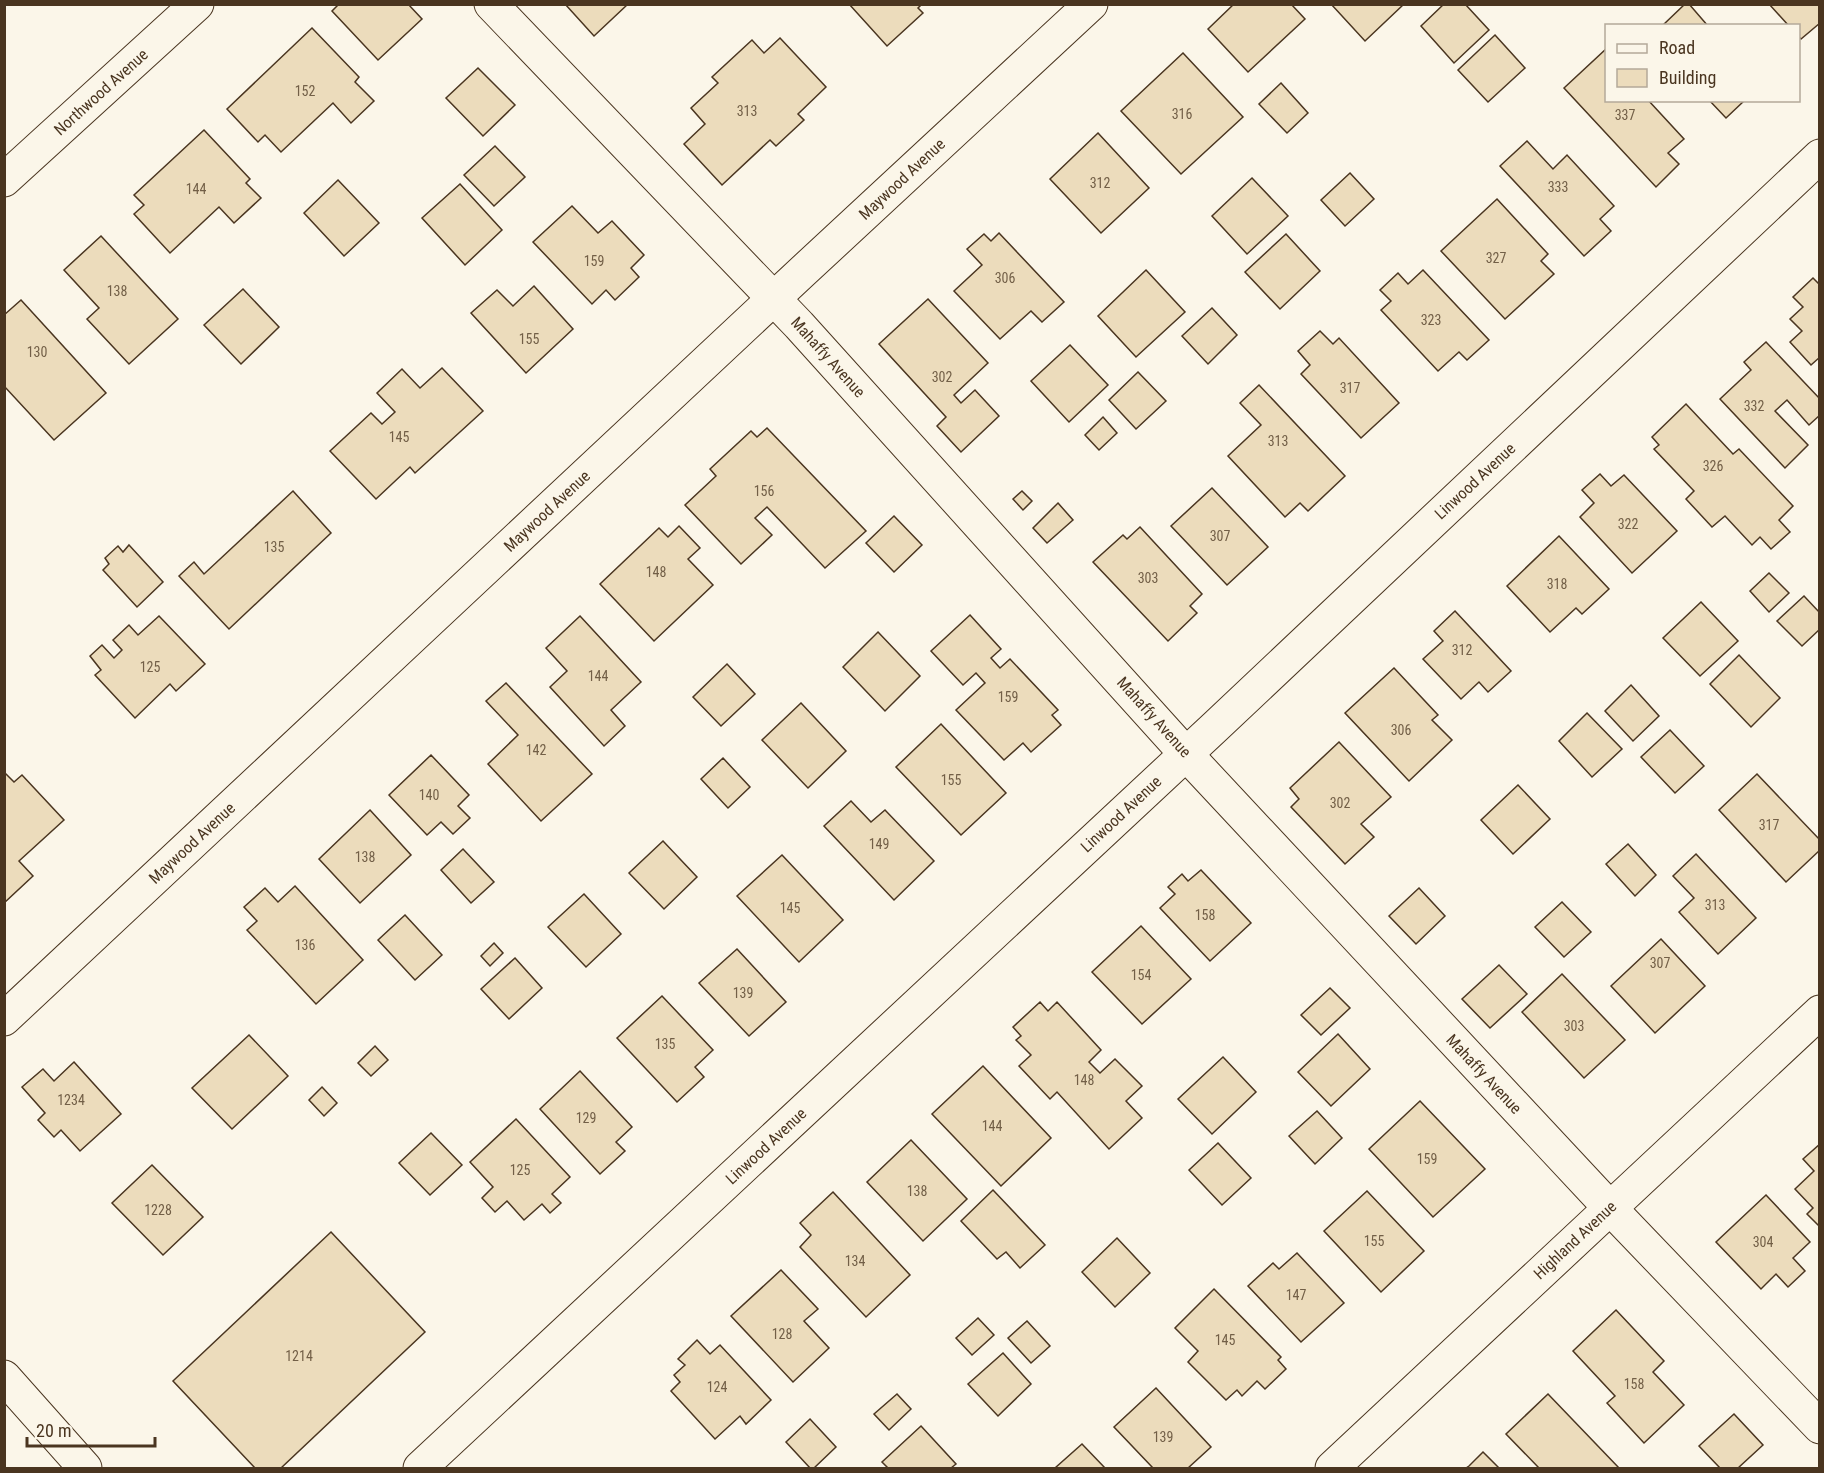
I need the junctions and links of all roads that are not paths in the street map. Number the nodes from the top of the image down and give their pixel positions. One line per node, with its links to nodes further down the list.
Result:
1 (197, 4): 5 (street, Northwood Avenue)
2 (491, 4): 6 (street, Mahaffy Avenue)
3 (1091, 4): 6 (street, Maywood Avenue)
4 (1820, 156): 7 (street, Linwood Avenue)
5 (4, 180)
6 (774, 298): 7 (street, Mahaffy Avenue); 9 (street, Maywood Avenue)
7 (1186, 753): 10 (street, Mahaffy Avenue); 14 (street, Linwood Avenue)
8 (1820, 1012): 10 (street, Highland Avenue)
9 (4, 1019)
10 (1609, 1208): 12 (street, Mahaffy Avenue); 15 (street, Highland Avenue)
11 (4, 1377): 13 (street)
12 (1820, 1427)
13 (85, 1468)
14 (420, 1468)
15 (1332, 1468)

